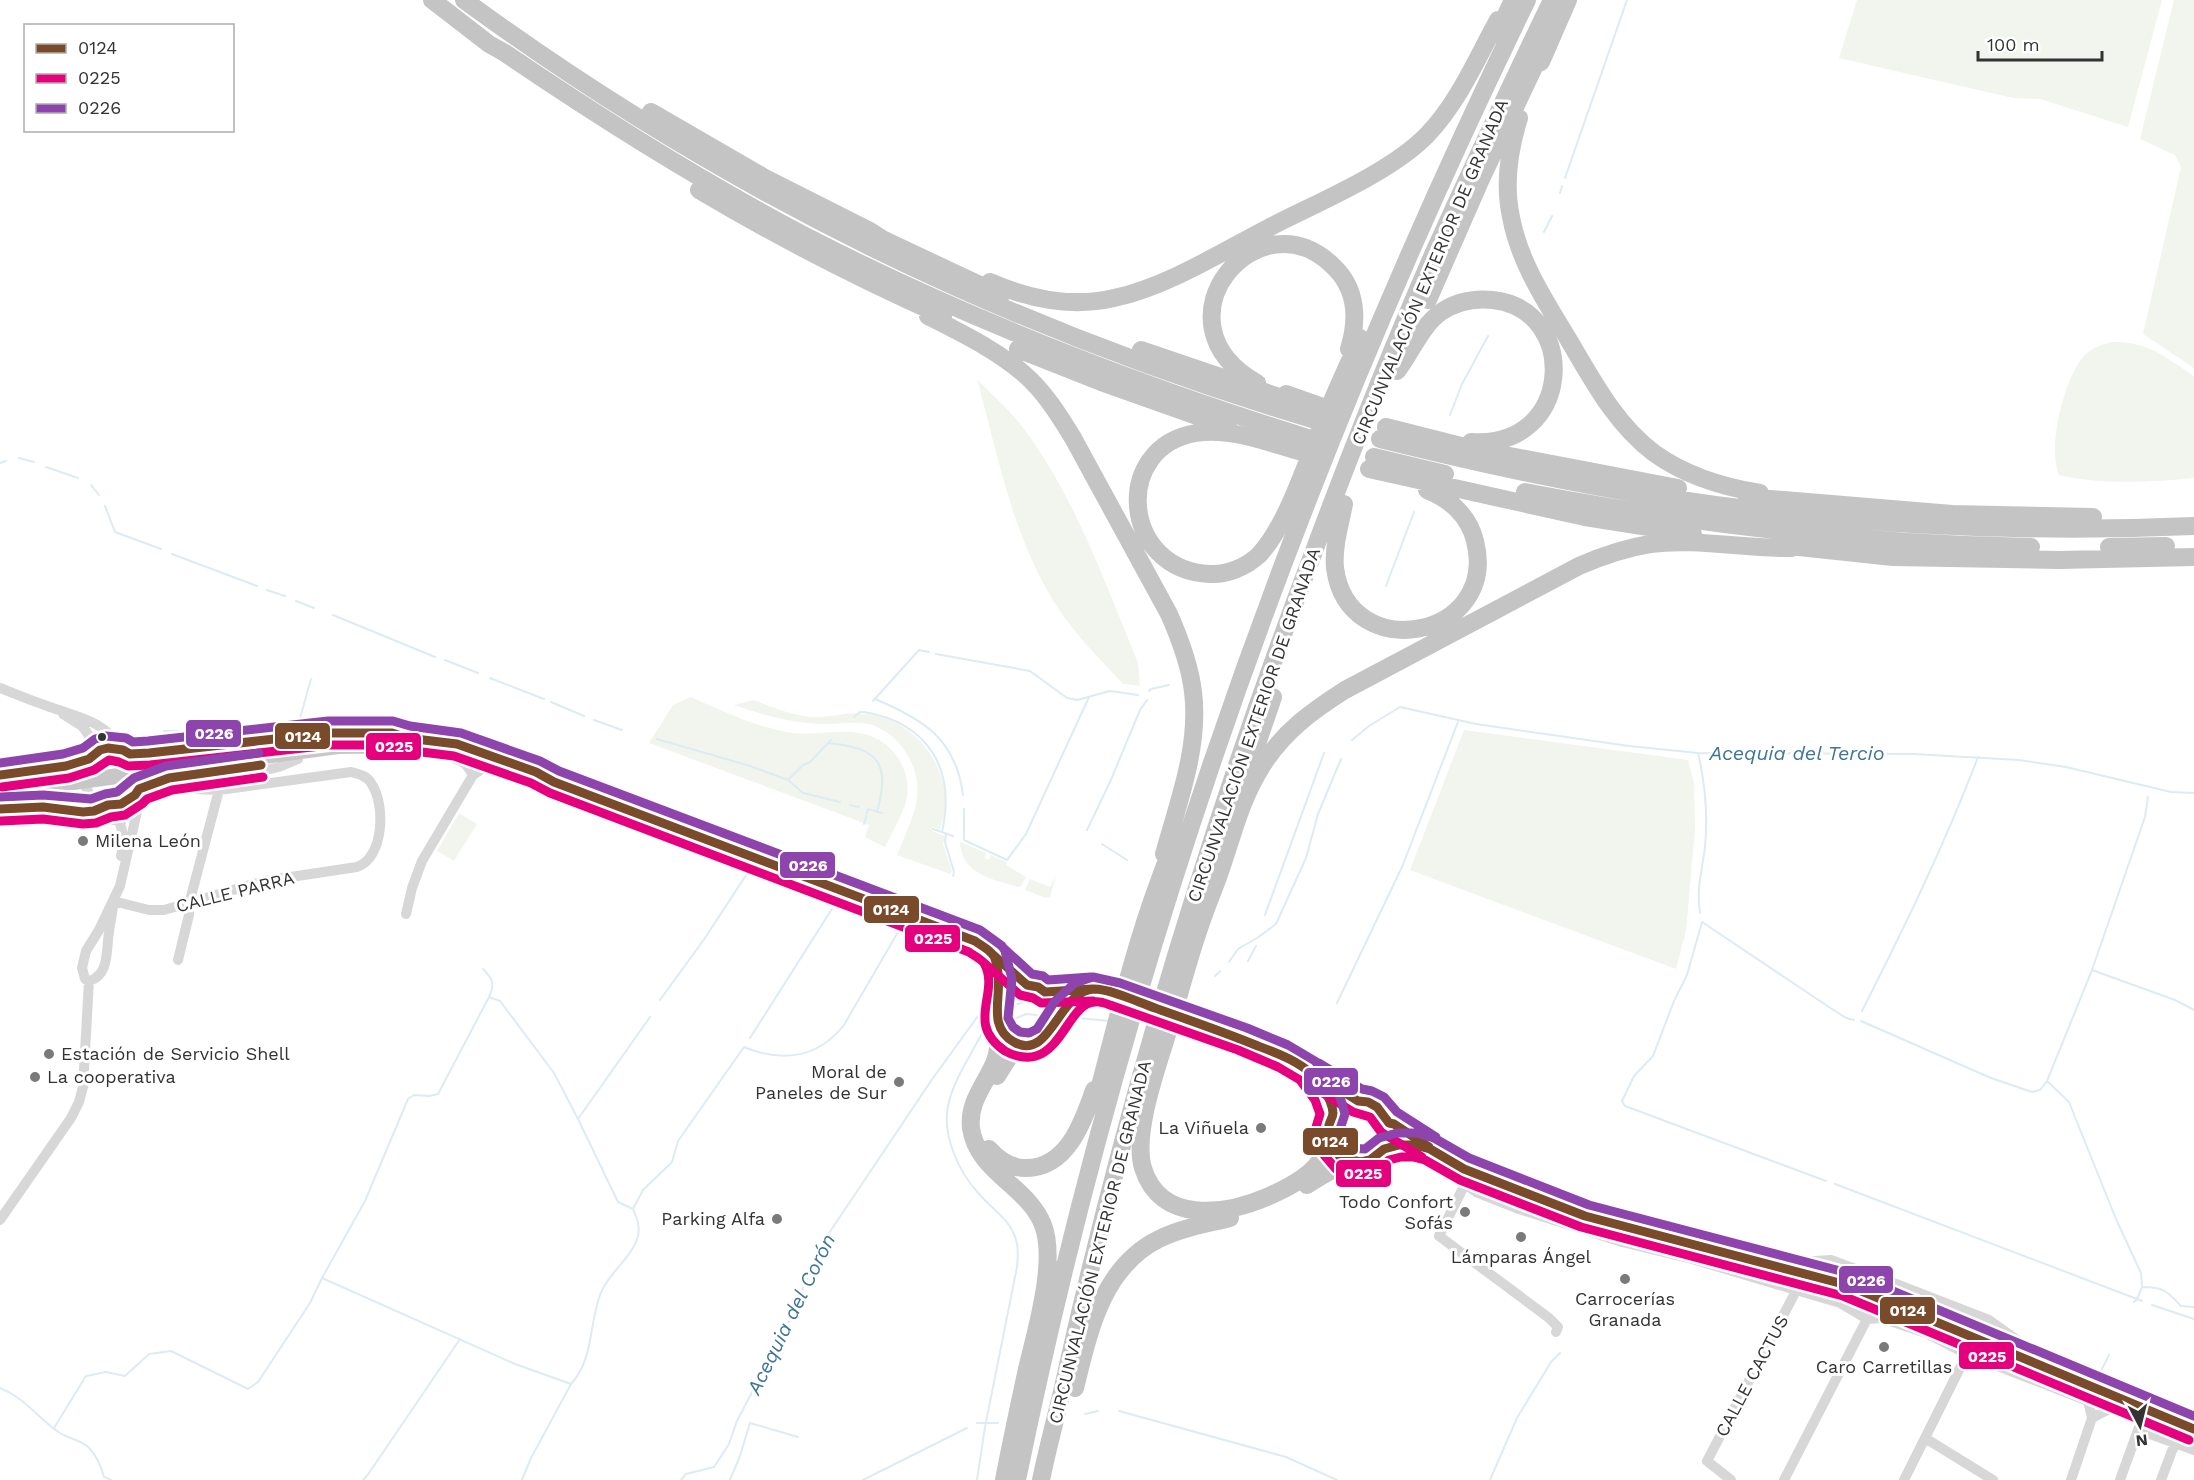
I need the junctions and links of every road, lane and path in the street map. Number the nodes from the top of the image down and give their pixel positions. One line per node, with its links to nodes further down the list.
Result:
1 (432, 0): 7 (highway)
2 (464, 0): 14 (highway)
3 (476, 0): 9 (highway)
4 (1552, 0): 14 (highway, CIRCUNVALACIÓN EXTERIOR DE GRANADA)
5 (1568, 0): 8 (highway)
6 (1516, 2): 9 (highway); 11 (highway); 14 (highway, CIRCUNVALACIÓN EXTERIOR DE GRANADA)
7 (489, 44): 10 (highway); 14 (highway)
8 (1544, 52): 12 (highway); 18 (highway)
9 (870, 231): 13 (highway)
10 (894, 294): 16 (highway); 46 (highway)
11 (1345, 368): 13 (highway); 14 (highway)
12 (1397, 371): 14 (highway); 15 (highway)
13 (1297, 398): 14 (highway)
14 (1342, 436): 15 (highway); 16 (highway); 19 (highway); 20 (highway); 22 (highway); 51 (highway, CIRCUNVALACIÓN EXTERIOR DE GRANADA); 52 (highway, CIRCUNVALACIÓN EXTERIOR DE GRANADA)
15 (1435, 440): 18 (highway)
16 (1266, 442): 20 (highway)
17 (1398, 476): 19 (highway); 23 (highway); 24 (highway)
18 (1806, 503): 21 (highway)
19 (1344, 504): 48 (highway)
20 (1290, 505): 46 (highway)
21 (2194, 519)
22 (2194, 526)
23 (2194, 545)
24 (1792, 548): 25 (highway); 48 (highway)
25 (2194, 557)
26 (0, 688): 27 (street)
27 (55, 709): 30 (street); 31 (street)
28 (427, 740): 29 (highway); 33 (highway); 36 (highway)
29 (404, 745): 30 (street); 32 (street); 33 (highway); 35 (highway)
30 (127, 752): 31 (street); 39 (street)
31 (91, 757): 34 (street); 42 (street)
32 (298, 759): 38 (street); 39 (street)
33 (475, 768): 36 (highway); 50 (street)
34 (0, 775)
35 (51, 782): 37 (highway); 40 (highway)
36 (554, 782): 53 (highway)
37 (0, 786)
38 (219, 790): 39 (street); 49 (street); 49 (street, CALLE PARRA)
39 (140, 791): 42 (street); 47 (street)
40 (0, 792)
41 (0, 803): 42 (street)
42 (106, 805): 44 (street); 45 (street)
43 (0, 809): 44 (street)
44 (83, 812): 45 (street)
45 (121, 822): 47 (street)
46 (1160, 878): 51 (highway)
47 (113, 901): 49 (street, CALLE PARRA); 55 (street); 55 (street)
48 (1207, 902): 52 (highway)
49 (189, 904): 54 (street)
50 (406, 914)
51 (1149, 936): 65 (highway, CIRCUNVALACIÓN EXTERIOR DE GRANADA)
52 (1185, 948): 66 (highway, CIRCUNVALACIÓN EXTERIOR DE GRANADA)
53 (994, 955): 56 (highway); 60 (highway)
54 (178, 960)
55 (89, 981): 78 (street)
56 (1026, 985): 58 (highway); 60 (highway)
57 (1093, 989): 58 (highway); 59 (highway); 62 (highway)
58 (1045, 992): 62 (highway)
59 (1116, 994)
60 (999, 1000): 63 (highway)
61 (1179, 1017): 67 (highway)
62 (1056, 1018): 64 (highway)
63 (999, 1029): 64 (highway); 84 (highway)
64 (1026, 1045): 68 (highway)
65 (1117, 1047): 68 (highway); 101 (highway, CIRCUNVALACIÓN EXTERIOR DE GRANADA)
66 (1153, 1057): 70 (highway); 102 (highway, CIRCUNVALACIÓN EXTERIOR DE GRANADA)
67 (1308, 1071): 69 (highway); 71 (highway)
68 (1102, 1072): 84 (highway)
69 (1358, 1101): 71 (highway); 72 (highway)
70 (1145, 1111): 73 (highway); 89 (highway)
71 (1333, 1114): 73 (highway)
72 (1389, 1123): 74 (highway); 75 (highway)
73 (1328, 1136): 76 (highway)
74 (1384, 1149): 75 (highway); 76 (highway)
75 (1430, 1149): 77 (highway)
76 (1358, 1162): 89 (highway)
77 (1465, 1177): 79 (highway); 82 (street); 88 (street)
78 (0, 1220)
79 (1793, 1270): 80 (street); 83 (highway)
80 (1859, 1270): 81 (street); 83 (street)
81 (1896, 1284): 85 (street); 91 (street)
82 (1796, 1291): 83 (street); 104 (street, CALLE CACTUS)
83 (1844, 1294): 85 (highway); 87 (street)
84 (1042, 1304): 100 (highway)
85 (1898, 1305): 86 (street); 91 (highway)
86 (1881, 1318): 87 (street); 90 (street)
87 (1867, 1319): 105 (street)
88 (1556, 1332)
89 (1087, 1341): 103 (highway)
90 (1967, 1354): 92 (street); 97 (street)
91 (2064, 1374): 92 (highway)
92 (2078, 1388): 93 (highway); 94 (street)
93 (2132, 1406): 94 (street); 95 (highway); 96 (street)
94 (2092, 1418): 108 (street)
95 (2194, 1429)
96 (2139, 1430): 98 (street); 109 (street)
97 (1925, 1438): 106 (street); 107 (street)
98 (2175, 1443): 99 (street); 110 (street)
99 (2194, 1450)
100 (1004, 1480)
101 (1017, 1480)
102 (1041, 1480)
103 (1054, 1480)
104 (1731, 1480)
105 (1784, 1480)
106 (1904, 1480)
107 (1993, 1480)
108 (2072, 1480)
109 (2120, 1480)
110 (2161, 1480)

